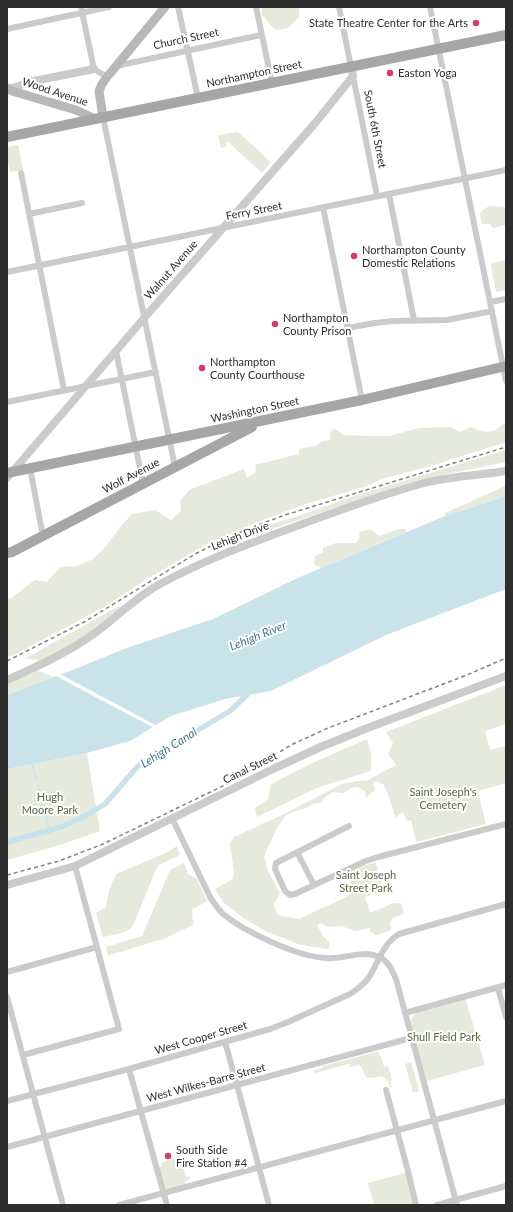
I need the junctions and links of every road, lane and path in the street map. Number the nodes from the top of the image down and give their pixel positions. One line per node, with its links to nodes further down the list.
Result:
1 (109, 7): 7 (street)
2 (165, 7): 13 (main road)
3 (178, 7): 12 (street)
4 (339, 7): 15 (street, South 6th Street)
5 (430, 7): 11 (street)
6 (256, 8): 9 (street)
7 (82, 10): 8 (street); 14 (street)
8 (7, 29)
9 (261, 35): 12 (street, Church Street); 17 (street)
10 (506, 35): 11 (main road, Northampton Street)
11 (438, 49): 15 (main road, Northampton Street); 24 (street)
12 (188, 50): 13 (street, Church Street); 19 (street)
13 (116, 66): 16 (main road)
14 (94, 69): 16 (street); 18 (street)
15 (352, 71): 17 (main road, Northampton Street); 26 (street, South 6th Street); 30 (street, Walnut Avenue)
16 (106, 77): 20 (main road)
17 (272, 83): 19 (main road, Northampton Street)
18 (8, 88): 20 (main road, Wood Avenue)
19 (198, 98): 20 (main road, Northampton Street)
20 (99, 118): 21 (main road, Northampton Street); 31 (street)
21 (7, 137)
22 (506, 170): 24 (street, Ferry Street)
23 (21, 173): 29 (street)
24 (465, 178): 25 (street, Ferry Street); 35 (street)
25 (389, 194): 26 (street, Ferry Street); 38 (street)
26 (377, 196): 28 (street, Ferry Street)
27 (82, 203): 29 (street)
28 (323, 207): 30 (street, Ferry Street); 39 (street)
29 (29, 214): 32 (street)
30 (223, 228): 31 (street, Ferry Street); 37 (street, Walnut Avenue)
31 (129, 247): 32 (street, Ferry Street); 37 (street)
32 (39, 265): 33 (street, Ferry Street); 46 (street)
33 (7, 272)
34 (506, 299): 35 (street)
35 (490, 302): 36 (street)
36 (492, 311): 38 (street); 41 (street)
37 (145, 317): 40 (street, Walnut Avenue); 42 (street)
38 (414, 320): 39 (street)
39 (348, 328): 47 (street)
40 (116, 351): 43 (street); 45 (street, Walnut Avenue)
41 (504, 366): 44 (street); 47 (main road, Washington Street)
42 (156, 372): 43 (street); 51 (street)
43 (121, 378): 45 (street); 53 (street)
44 (506, 381)
45 (86, 386): 46 (street); 57 (street, Walnut Avenue)
46 (64, 390): 48 (street)
47 (362, 400): 49 (main road, Washington Street)
48 (7, 402)
49 (266, 420): 50 (main road, Washington Street); 52 (main road, Wolf Avenue)
50 (224, 429): 51 (main road, Washington Street); 52 (main road)
51 (169, 440): 53 (main road, Washington Street); 54 (street)
52 (225, 440): 54 (main road, Wolf Avenue)
53 (136, 447): 55 (main road, Washington Street); 58 (street)
54 (175, 466): 58 (main road, Wolf Avenue)
55 (30, 468): 57 (main road, Washington Street); 59 (street)
56 (506, 471): 62 (street, Lehigh Drive)
57 (9, 474)
58 (143, 483): 59 (main road, Wolf Avenue)
59 (42, 536): 60 (main road, Wolf Avenue)
60 (7, 553)
61 (506, 676): 63 (street, Canal Street)
62 (7, 680)
63 (172, 818): 67 (street, Canal Street); 72 (street)
64 (506, 824): 69 (street)
65 (350, 826): 66 (street)
66 (297, 852): 69 (street); 69 (street)
67 (75, 866): 68 (street, Canal Street); 71 (street)
68 (7, 885)
69 (314, 885)
70 (506, 904): 72 (street, West Cooper Street)
71 (97, 947): 73 (street); 81 (street)
72 (380, 957): 77 (street); 80 (street, West Cooper Street)
73 (7, 972)
74 (506, 986): 75 (street)
75 (498, 988): 77 (street); 78 (street)
76 (7, 998): 81 (street)
77 (405, 1013): 79 (street)
78 (506, 1017)
79 (411, 1038): 83 (street, West Wilkes-Barre Street); 89 (street)
80 (225, 1042): 82 (street, West Cooper Street); 83 (street)
81 (22, 1055): 85 (street)
82 (129, 1069): 85 (street, West Cooper Street); 88 (street)
83 (238, 1085): 88 (street, West Wilkes-Barre Street); 93 (street)
84 (386, 1090): 90 (street)
85 (33, 1094): 86 (street, West Cooper Street); 91 (street)
86 (7, 1101)
87 (506, 1101): 89 (street)
88 (141, 1111): 91 (street, West Wilkes-Barre Street); 95 (street)
89 (434, 1120): 90 (street); 96 (street)
90 (396, 1130): 93 (street); 101 (street)
91 (45, 1137): 92 (street, West Wilkes-Barre Street); 97 (street)
92 (7, 1148)
93 (259, 1167): 95 (street); 100 (street)
94 (506, 1186): 96 (street)
95 (164, 1193): 98 (street); 99 (street)
96 (456, 1203): 102 (street)
97 (63, 1205)
98 (119, 1205)
99 (167, 1205)
100 (269, 1205)
101 (416, 1205)
102 (437, 1205)

